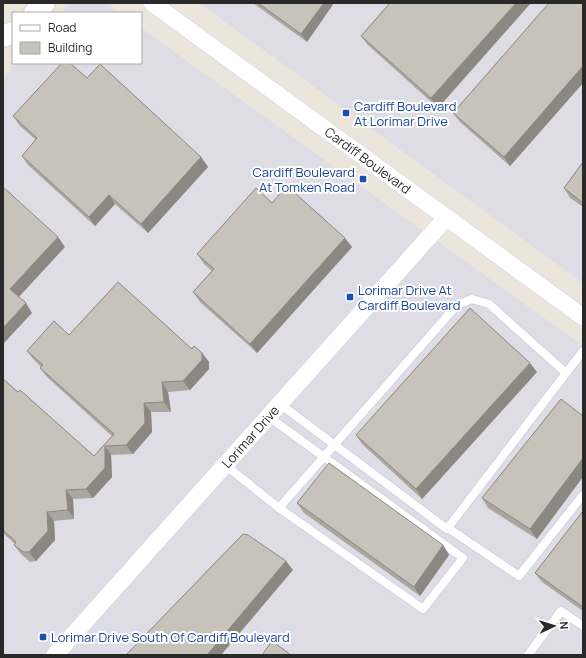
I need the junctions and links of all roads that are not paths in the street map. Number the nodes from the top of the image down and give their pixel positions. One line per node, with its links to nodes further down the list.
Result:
1 (44, 3): 3 (main road)
2 (152, 3): 4 (street, Cardiff Boulevard)
3 (36, 12)
4 (446, 218): 5 (street, Cardiff Boulevard); 8 (street, Lorimar Drive)
5 (583, 317)
6 (583, 351): 7 (lane)
7 (566, 373): 9 (lane); 14 (lane)
8 (274, 410): 9 (lane); 10 (lane); 11 (street, Lorimar Drive)
9 (333, 445): 10 (lane); 14 (lane)
10 (323, 457): 13 (lane); 13 (lane)
11 (226, 465): 13 (lane); 16 (street, Lorimar Drive)
12 (583, 496): 14 (lane)
13 (279, 508)
14 (448, 528)
15 (583, 626): 17 (lane)
16 (55, 655)
17 (528, 655)

